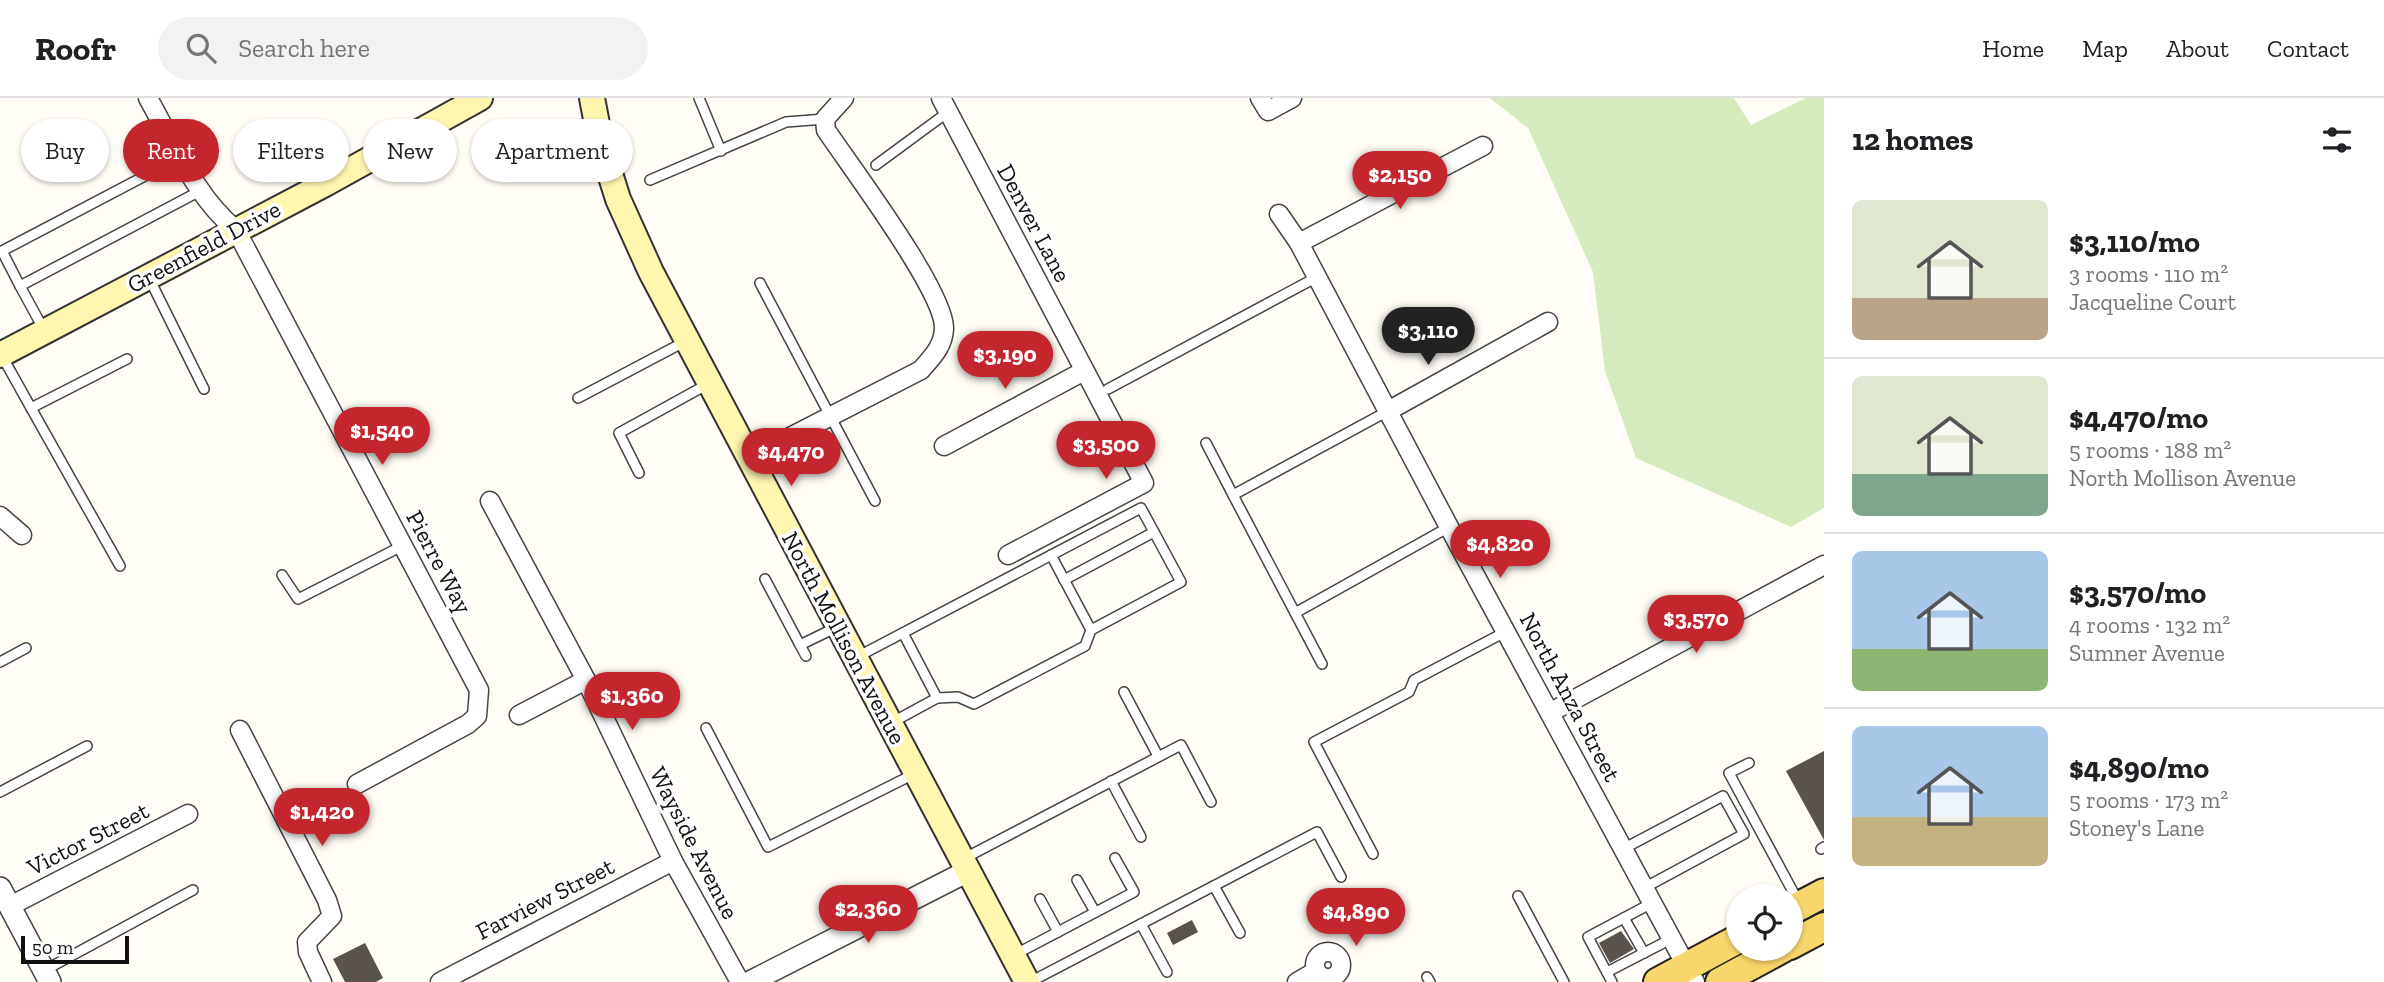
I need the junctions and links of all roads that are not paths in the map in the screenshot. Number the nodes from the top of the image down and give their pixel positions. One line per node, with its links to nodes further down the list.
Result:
1 (148, 98): 10 (street, Pierre Way)
2 (480, 98): 19 (main road, Greenfield Drive)
3 (592, 98): 27 (main road, North Mollison Avenue)
4 (699, 98): 12 (lane)
5 (844, 98): 9 (street)
6 (1260, 98): 7 (street)
7 (1292, 98)
8 (945, 105): 13 (lane); 30 (street, Denver Lane)
9 (825, 118): 12 (lane); 37 (street)
10 (160, 119)
11 (1483, 146): 20 (street)
12 (721, 151): 14 (lane)
13 (876, 165)
14 (650, 180)
15 (133, 182): 24 (lane)
16 (195, 182): 17 (street, Pierre Way)
17 (200, 191): 19 (street, Pierre Way); 24 (lane)
18 (1279, 214): 20 (street, North Anza Street)
19 (236, 230): 21 (main road, Greenfield Drive); 49 (street, Pierre Way)
20 (1299, 243): 22 (street, North Anza Street)
21 (148, 276): 26 (main road, Greenfield Drive); 32 (lane)
22 (1317, 277): 33 (lane); 36 (street, North Anza Street)
23 (760, 283): 37 (lane)
24 (20, 286): 26 (lane)
25 (1548, 322): 36 (street)
26 (44, 332): 28 (main road, Greenfield Drive)
27 (687, 340): 31 (main road, North Mollison Avenue); 34 (lane)
28 (1, 354): 35 (lane)
29 (127, 359): 35 (lane)
30 (1084, 371): 39 (street); 50 (street, Denver Lane)
31 (710, 383): 40 (main road, North Mollison Avenue); 41 (lane)
32 (204, 389)
33 (1108, 389)
34 (578, 398)
35 (31, 408): 53 (lane)
36 (1388, 411): 42 (lane); 46 (street, North Anza Street)
37 (830, 416): 40 (street); 44 (lane)
38 (1206, 443): 42 (lane)
39 (944, 446)
40 (749, 458): 58 (main road, North Mollison Avenue)
41 (639, 473)
42 (1233, 495): 57 (lane)
43 (490, 501): 68 (street, Wayside Avenue)
44 (875, 501)
45 (0, 516): 48 (street)
46 (1449, 527): 57 (lane); 60 (street, North Anza Street)
47 (1154, 532): 51 (lane); 56 (lane); 59 (lane)
48 (22, 534)
49 (402, 546): 54 (lane); 81 (street, Pierre Way)
50 (1008, 555)
51 (1051, 555): 56 (lane); 61 (lane)
52 (1824, 565): 71 (street)
53 (120, 566)
54 (282, 575)
55 (765, 579): 62 (lane)
56 (1064, 580): 59 (lane)
57 (1295, 613): 67 (lane)
58 (838, 626): 62 (lane); 65 (main road, North Mollison Avenue)
59 (1091, 630): 70 (lane)
60 (1507, 631): 71 (street, North Anza Street); 87 (lane)
61 (903, 633): 65 (lane); 70 (lane)
62 (800, 645): 64 (lane)
63 (26, 649): 66 (lane)
64 (806, 656)
65 (855, 658): 73 (main road, North Mollison Avenue)
66 (0, 662)
67 (1322, 664)
68 (586, 680): 72 (street); 89 (street, Wayside Avenue)
69 (1124, 692): 77 (lane)
70 (937, 698): 73 (lane)
71 (1551, 712): 86 (street, North Anza Street)
72 (519, 715)
73 (890, 723): 79 (main road, North Mollison Avenue)
74 (706, 728): 79 (lane)
75 (240, 730): 117 (street)
76 (87, 746): 82 (lane)
77 (1158, 756): 80 (lane); 83 (lane)
78 (1749, 763): 99 (lane)
79 (916, 773): 90 (main road, North Mollison Avenue)
80 (1111, 781): 85 (lane); 90 (lane)
81 (357, 784)
82 (0, 792)
83 (1211, 802)
84 (188, 814): 97 (street, Victor Street)
85 (1141, 837)
86 (1623, 849): 95 (street, North Anza Street); 95 (lane)
87 (1373, 854)
88 (1115, 858): 100 (lane)
89 (673, 861): 118 (street, Farview Street); 119 (street, Wayside Avenue)
90 (965, 866): 110 (main road, North Mollison Avenue); 120 (street)
91 (1341, 877): 93 (lane)
92 (1077, 880): 100 (lane)
93 (1214, 886): 102 (lane); 105 (lane)
94 (194, 890): 116 (lane)
95 (1648, 895): 101 (lane); 107 (street, North Anza Street)
96 (1518, 896): 123 (lane)
97 (5, 897): 116 (street)
98 (1040, 899): 104 (lane)
99 (1805, 903)
100 (1095, 912): 104 (lane)
101 (1624, 918): 109 (lane); 114 (lane)
102 (1141, 924): 113 (lane); 121 (lane)
103 (1824, 927): 106 (main road)
104 (1058, 932): 110 (lane)
105 (1240, 933)
106 (1803, 938)
107 (1671, 939): 109 (lane); 115 (street, North Anza Street)
108 (1726, 948): 115 (main road)
109 (1644, 953): 114 (lane)
110 (1013, 956): 121 (main road, North Mollison Avenue)
111 (1759, 961): 126 (main road)
112 (1316, 971): 122 (street)
113 (1167, 972)
114 (1607, 972): 124 (lane)
115 (1691, 974): 125 (main road)
116 (47, 976)
117 (322, 982)
118 (440, 982)
119 (740, 982)
120 (750, 982)
121 (1028, 982)
122 (1297, 982)
123 (1564, 982)
124 (1612, 982)
125 (1658, 982)
126 (1720, 982)

